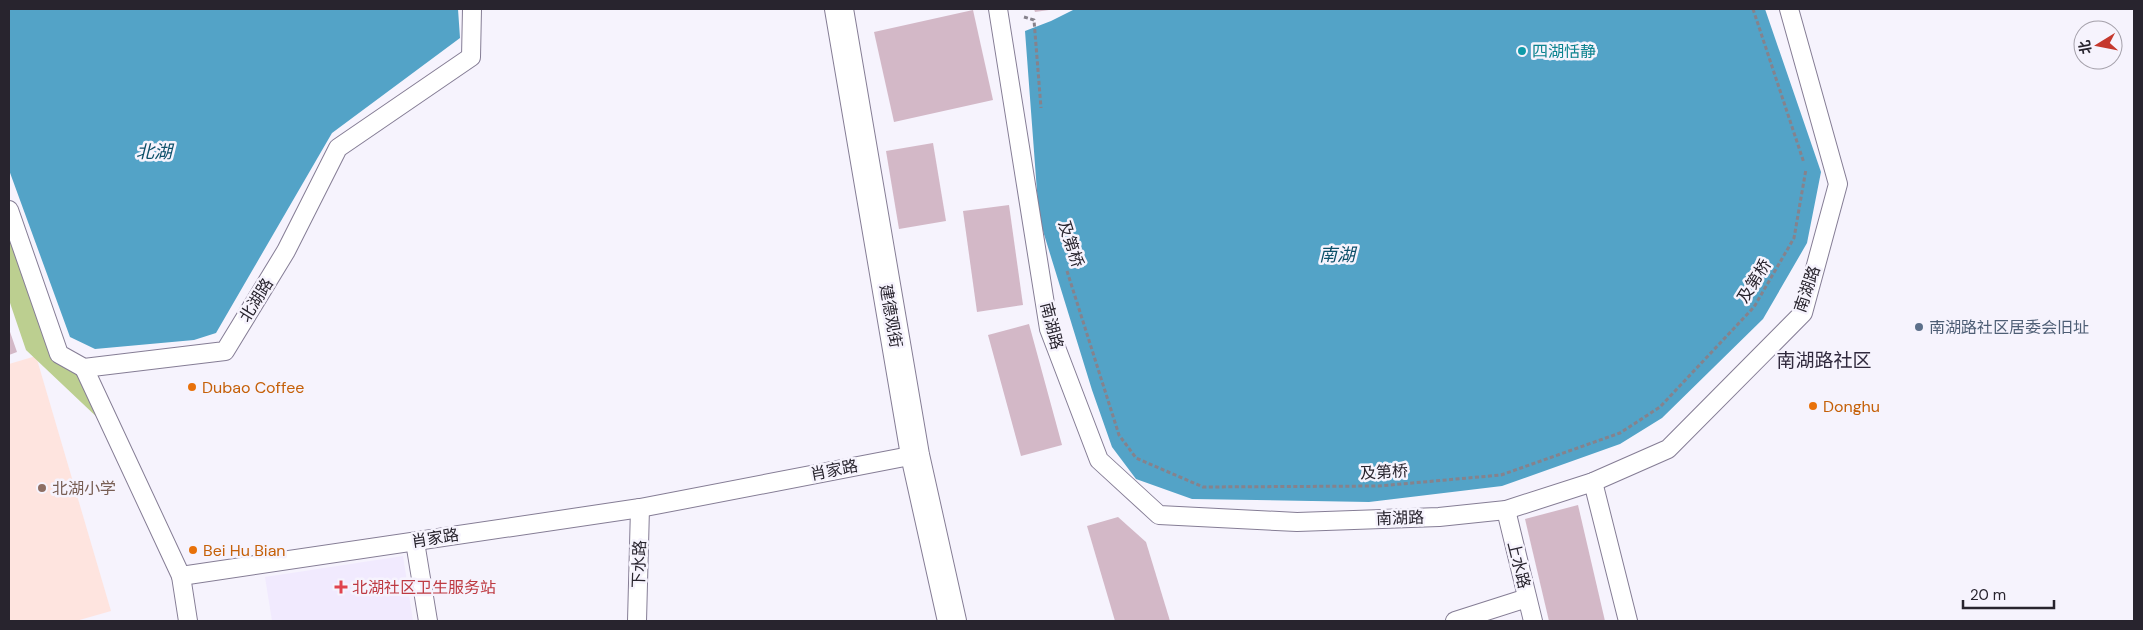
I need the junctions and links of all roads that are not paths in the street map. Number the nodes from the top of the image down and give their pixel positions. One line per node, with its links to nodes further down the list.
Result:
1 (472, 9): 6 (lane, 北湖路)
2 (839, 9): 7 (street, 建德观街)
3 (998, 9): 10 (lane, 南湖路)
4 (1789, 9): 8 (lane, 南湖路)
5 (9, 210): 6 (lane)
6 (84, 368): 12 (lane)
7 (915, 455): 9 (lane, 肖家路); 17 (street, 建德观街)
8 (1593, 482): 10 (lane, 南湖路); 20 (lane)
9 (640, 508): 11 (lane, 肖家路); 16 (lane, 下水路)
10 (1506, 510): 13 (lane, 上水路)
11 (414, 542): 12 (lane, 肖家路); 15 (lane)
12 (181, 576): 14 (lane)
13 (1527, 598): 18 (lane); 19 (lane, 上水路)
14 (188, 621)
15 (428, 621)
16 (637, 621)
17 (952, 621)
18 (1455, 621)
19 (1533, 621)
20 (1628, 621)

